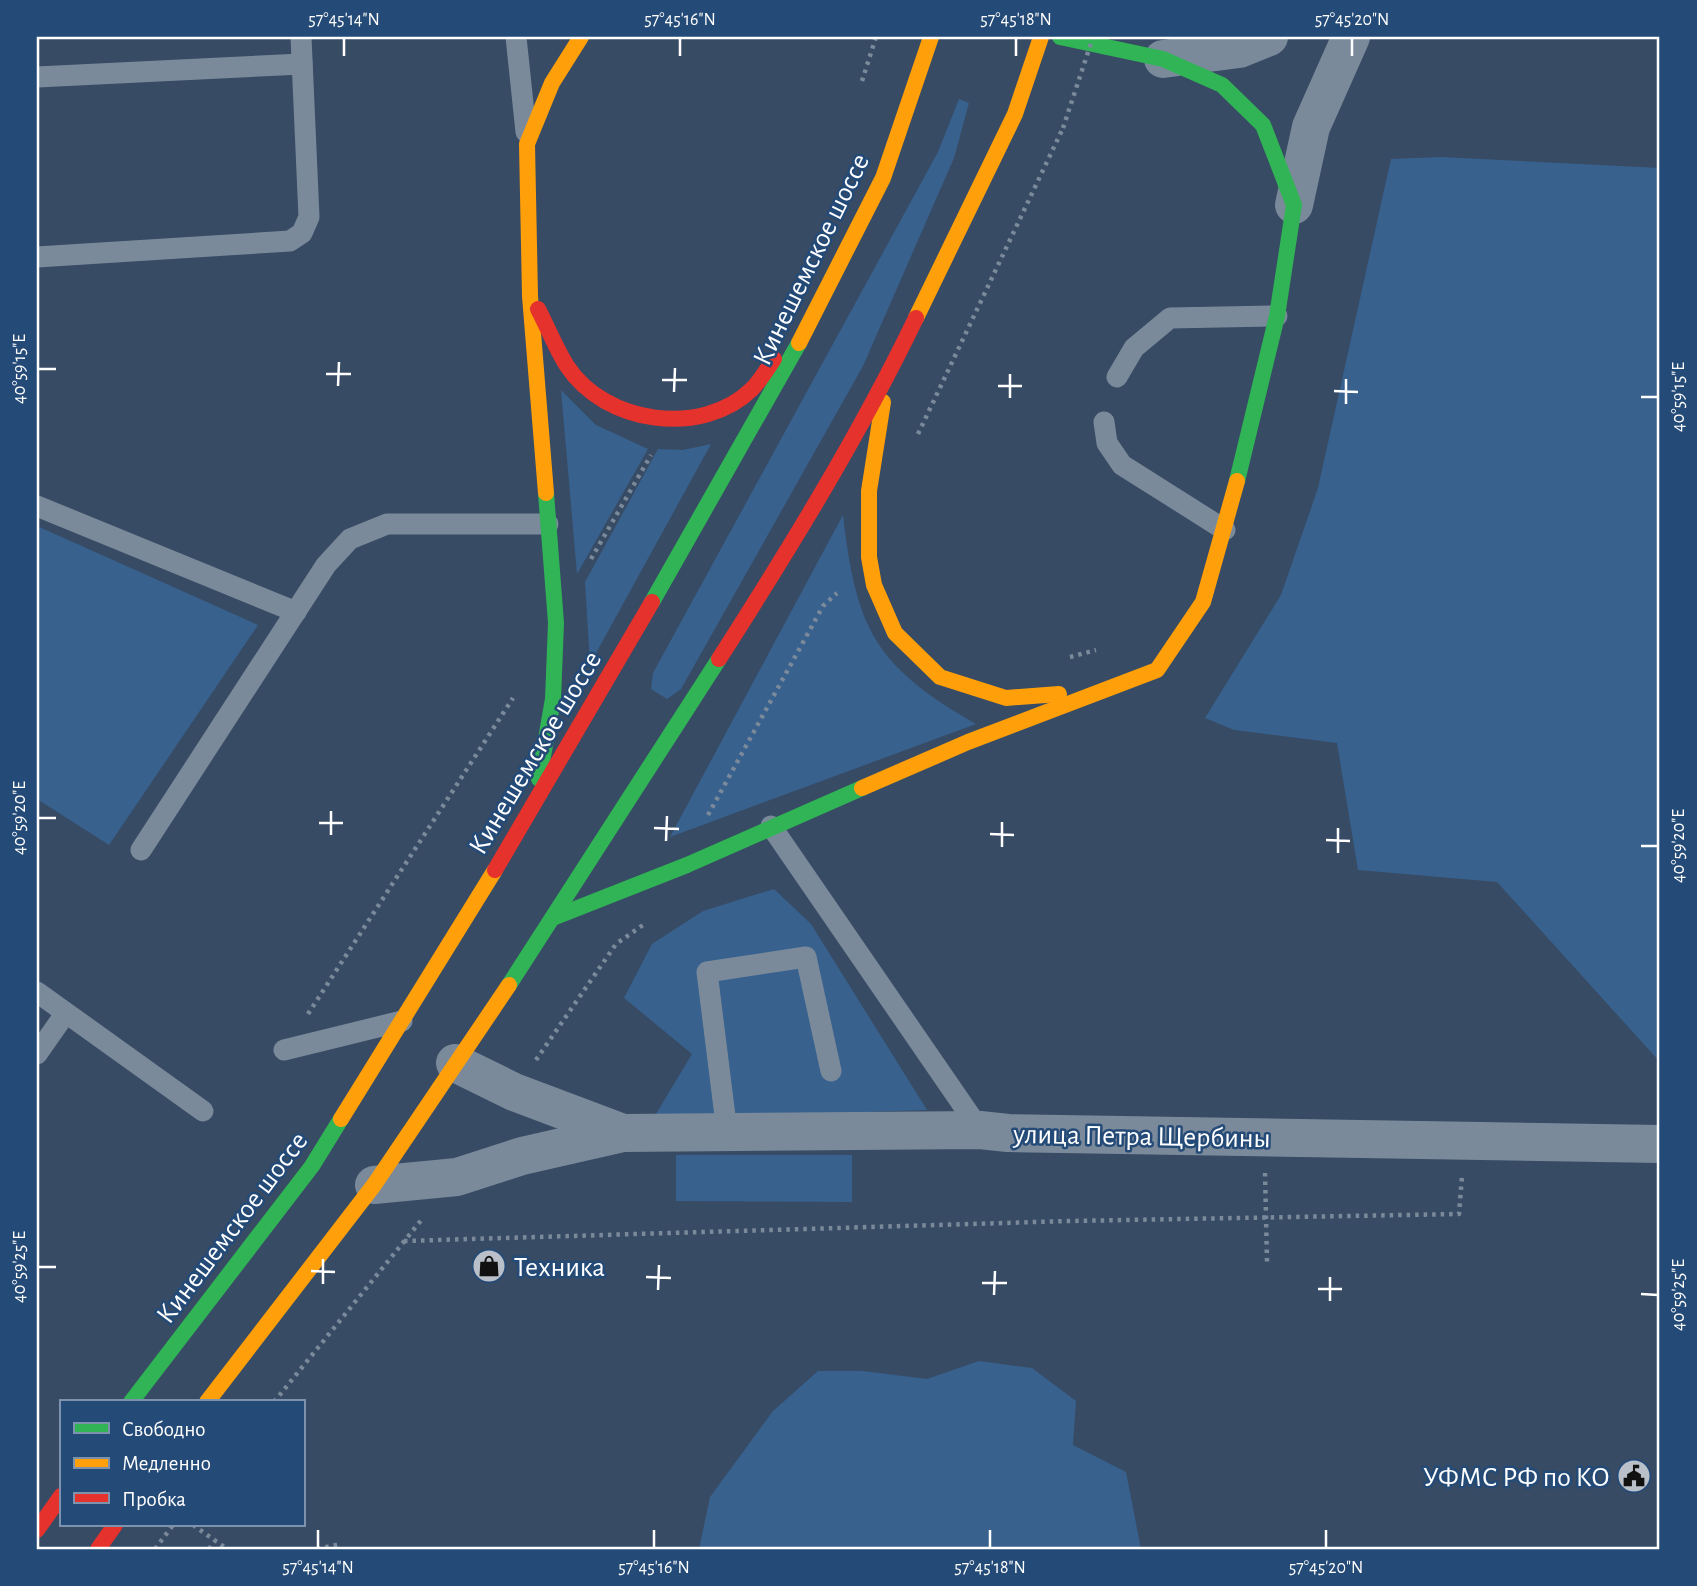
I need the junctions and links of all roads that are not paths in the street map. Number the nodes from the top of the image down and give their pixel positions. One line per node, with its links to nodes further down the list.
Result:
1 (301, 37): 10 (lane)
2 (516, 37): 12 (lane)
3 (581, 37): 12 (main road)
4 (931, 37): 15 (main road, Кинешемское шоссе)
5 (1041, 37): 19 (main road)
6 (1059, 37): 9 (main road)
7 (1269, 37): 9 (street)
8 (1350, 37): 13 (street)
9 (1163, 60): 13 (main road)
10 (302, 64): 11 (lane); 14 (lane)
11 (37, 77)
12 (527, 144): 16 (main road)
13 (1294, 205): 17 (main road)
14 (37, 257)
15 (829, 288): 16 (main road); 26 (main road, Кинешемское шоссе)
16 (530, 296): 22 (main road)
17 (1277, 316): 18 (lane); 23 (main road)
18 (1117, 377)
19 (886, 380): 25 (main road); 29 (main road)
20 (1104, 422): 23 (lane)
21 (37, 506): 24 (lane)
22 (548, 524): 24 (lane); 26 (main road)
23 (1225, 530): 25 (main road)
24 (296, 612): 28 (lane)
25 (1093, 692): 27 (main road)
26 (535, 805): 32 (main road, Кинешемское шоссе)
27 (771, 826): 29 (main road); 38 (lane)
28 (141, 850)
29 (555, 917): 35 (main road)
30 (37, 992): 31 (lane)
31 (65, 1014): 34 (lane); 37 (lane)
32 (404, 1021): 33 (lane); 43 (main road, Кинешемское шоссе)
33 (284, 1051)
34 (37, 1054)
35 (455, 1063): 40 (street, улица Петра Щербины); 42 (main road)
36 (831, 1071): 39 (lane)
37 (203, 1111)
38 (980, 1129): 39 (street, улица Петра Щербины); 41 (street, улица Петра Щербины)
39 (727, 1132): 40 (street, улица Петра Щербины)
40 (623, 1133): 42 (street, улица Петра Щербины)
41 (1660, 1144)
42 (374, 1185): 44 (main road)
43 (133, 1400)
44 (209, 1400)
45 (60, 1497): 47 (main road)
46 (114, 1526): 48 (main road)
47 (37, 1530)
48 (98, 1549)

